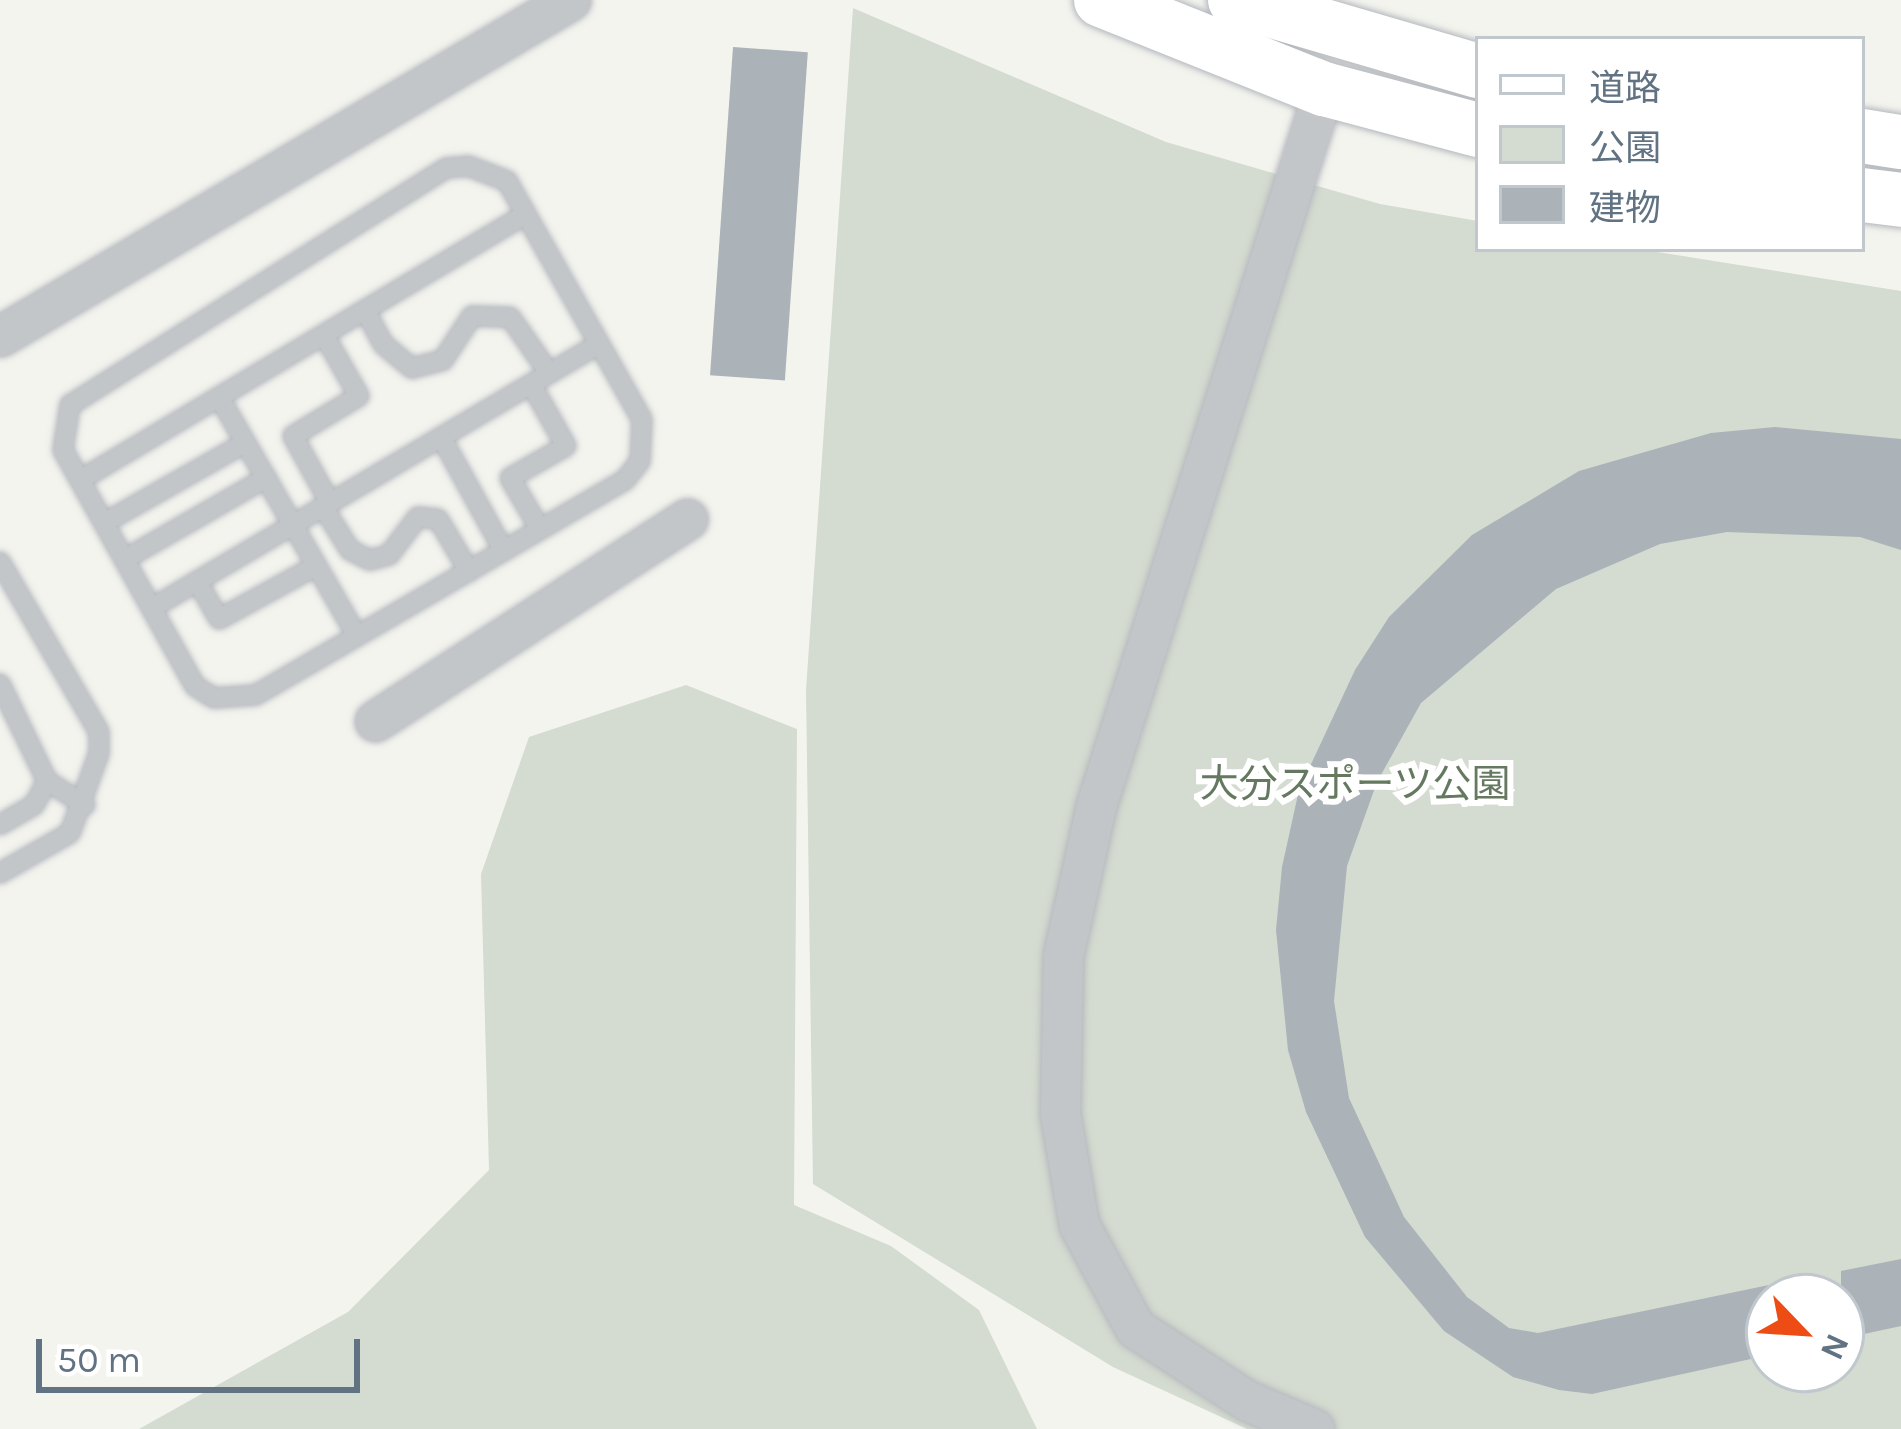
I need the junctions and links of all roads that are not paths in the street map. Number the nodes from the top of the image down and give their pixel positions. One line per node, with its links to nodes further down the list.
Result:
1 (570, 0): 16 (street)
2 (584, 0): 5 (street)
3 (1101, 0): 7 (street)
4 (1234, 0): 6 (street)
5 (561, 41)
6 (1475, 70)
7 (1324, 89): 8 (street); 44 (street)
8 (1475, 129)
9 (1865, 136): 10 (street)
10 (1901, 142)
11 (1865, 195): 12 (street)
12 (1901, 200)
13 (526, 214): 14 (lane); 17 (lane); 23 (lane)
14 (365, 310): 15 (lane); 18 (lane)
15 (323, 334): 19 (lane); 24 (lane)
16 (0, 336)
17 (599, 344): 18 (lane); 28 (lane)
18 (540, 378): 20 (lane); 28 (lane)
19 (219, 397): 21 (lane); 23 (lane)
20 (441, 436): 24 (lane); 29 (lane)
21 (245, 443): 22 (lane); 26 (lane)
22 (266, 478): 27 (lane); 30 (lane)
23 (80, 480): 26 (lane)
24 (326, 505): 27 (lane); 33 (lane)
25 (687, 519): 39 (street)
26 (104, 523): 30 (lane)
27 (292, 525): 32 (lane); 34 (lane)
28 (540, 529): 29 (lane)
29 (504, 551): 33 (lane)
30 (125, 560): 35 (lane)
31 (0, 562): 41 (lane)
32 (316, 566): 34 (lane); 36 (lane)
33 (470, 571): 36 (lane)
34 (197, 581): 35 (lane)
35 (152, 608): 36 (lane)
36 (357, 636)
37 (0, 684): 38 (lane)
38 (7, 714): 40 (lane)
39 (375, 721)
40 (47, 781): 41 (lane); 42 (lane)
41 (85, 805): 43 (lane)
42 (0, 825)
43 (0, 873)
44 (1314, 1429)

